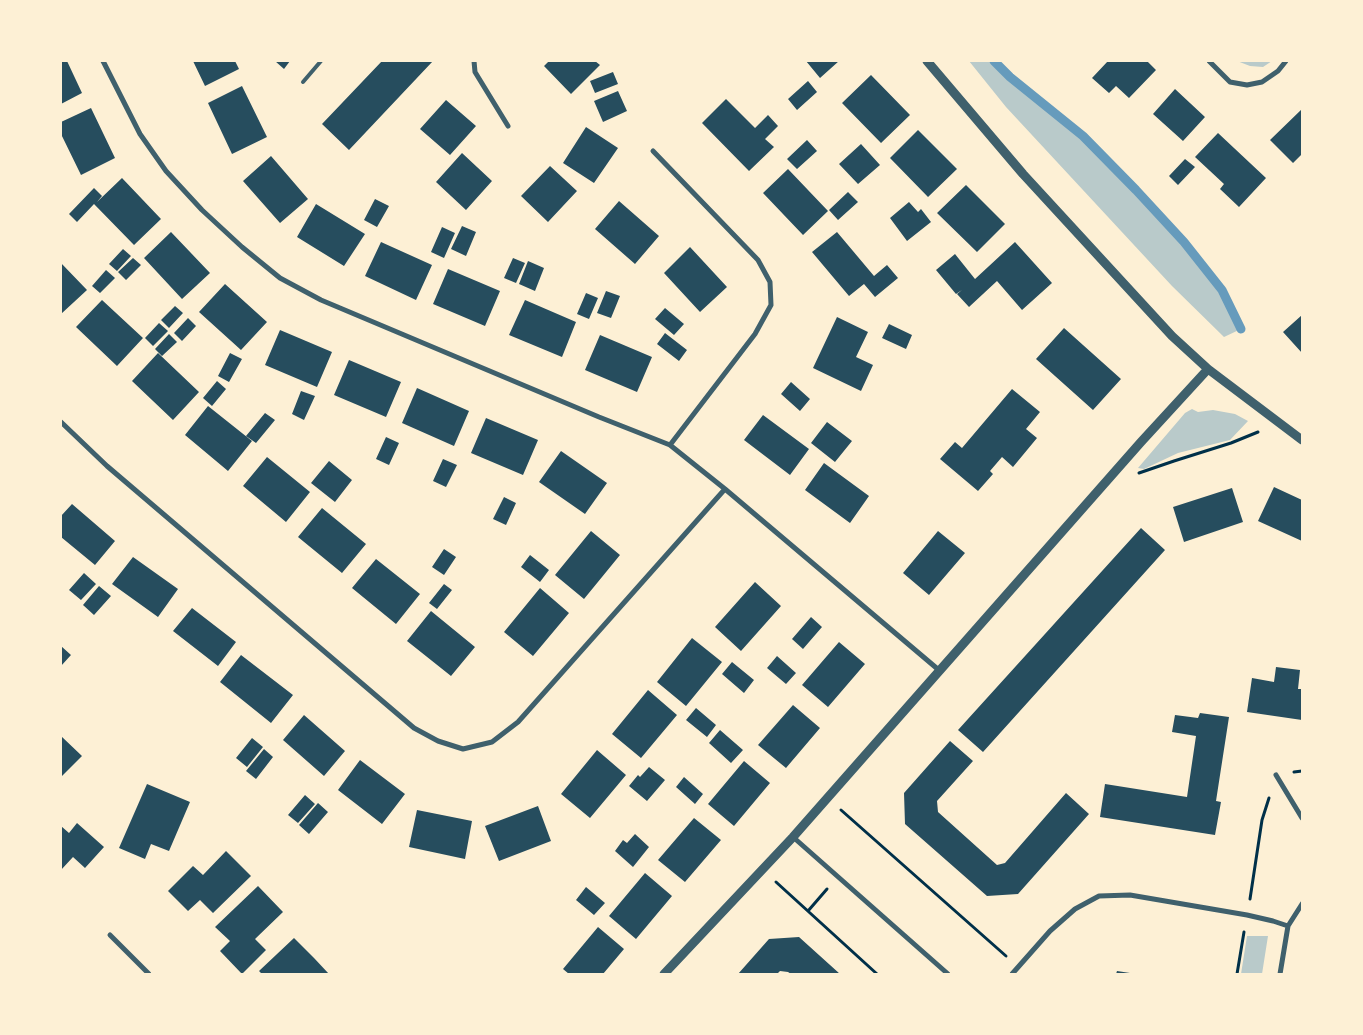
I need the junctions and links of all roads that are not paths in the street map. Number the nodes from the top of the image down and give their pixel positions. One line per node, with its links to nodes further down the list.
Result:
1 (102, 61): 13 (street)
2 (320, 61): 7 (lane)
3 (474, 61): 8 (street)
4 (927, 61): 10 (street)
5 (1209, 61): 6 (street)
6 (1286, 61)
7 (303, 82)
8 (508, 126)
9 (653, 151): 13 (street)
10 (1208, 368): 12 (street); 15 (street)
11 (61, 422): 14 (street)
12 (1302, 440)
13 (670, 445): 14 (street)
14 (725, 489): 15 (street)
15 (940, 671): 18 (street)
16 (1276, 775): 17 (street)
17 (1302, 818)
18 (793, 837): 23 (street); 24 (street)
19 (1302, 904): 20 (street)
20 (1288, 926): 25 (street); 26 (street)
21 (110, 935): 22 (street)
22 (149, 974)
23 (664, 974)
24 (948, 974)
25 (1012, 974)
26 (1280, 974)

